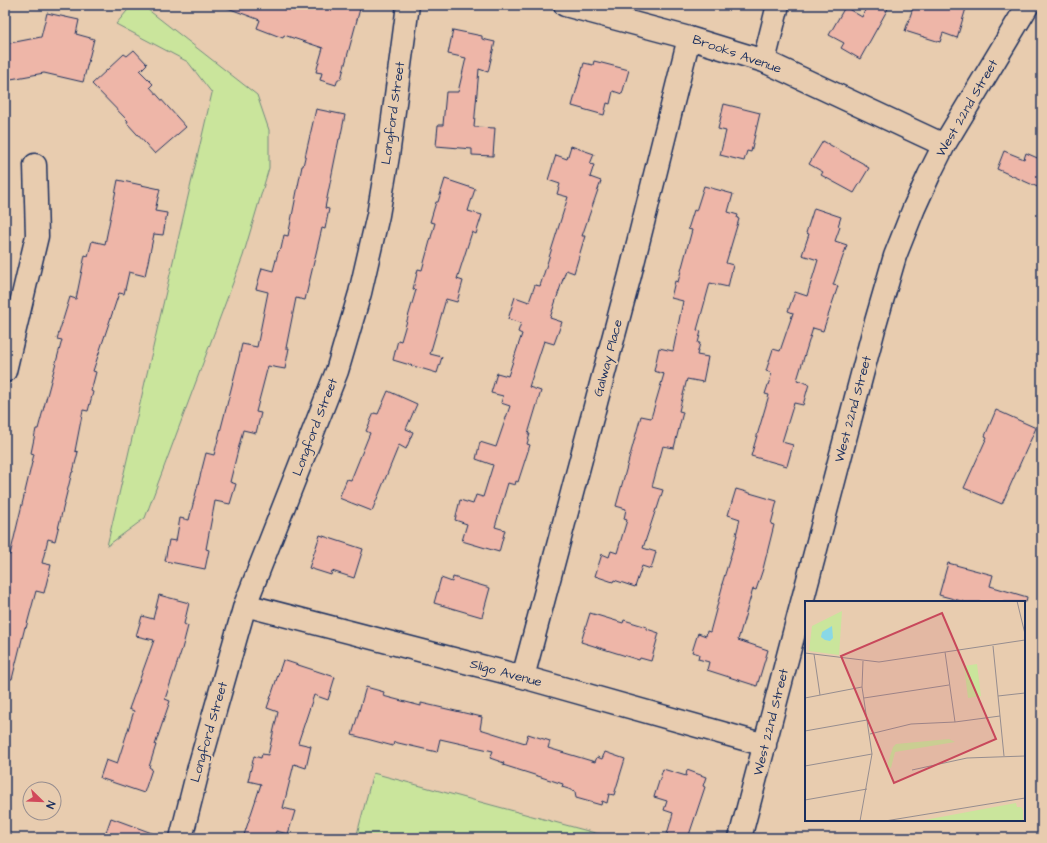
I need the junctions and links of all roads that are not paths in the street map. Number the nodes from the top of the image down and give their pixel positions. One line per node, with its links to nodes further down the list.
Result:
1 (408, 5): 10 (street, Longford Street)
2 (565, 5): 5 (street, Brooks Avenue)
3 (778, 5): 6 (street)
4 (1028, 5): 7 (street, West 22nd Street)
5 (689, 38): 6 (street, Brooks Avenue); 11 (street, Galway Place)
6 (764, 61): 7 (street, Brooks Avenue)
7 (944, 145): 12 (street, West 22nd Street)
8 (35, 165): 9 (street)
9 (5, 371)
10 (245, 605): 11 (street, Sligo Avenue); 13 (street, Longford Street)
11 (523, 677): 12 (street, Sligo Avenue)
12 (764, 745): 14 (street, West 22nd Street)
13 (181, 838)
14 (740, 838)

